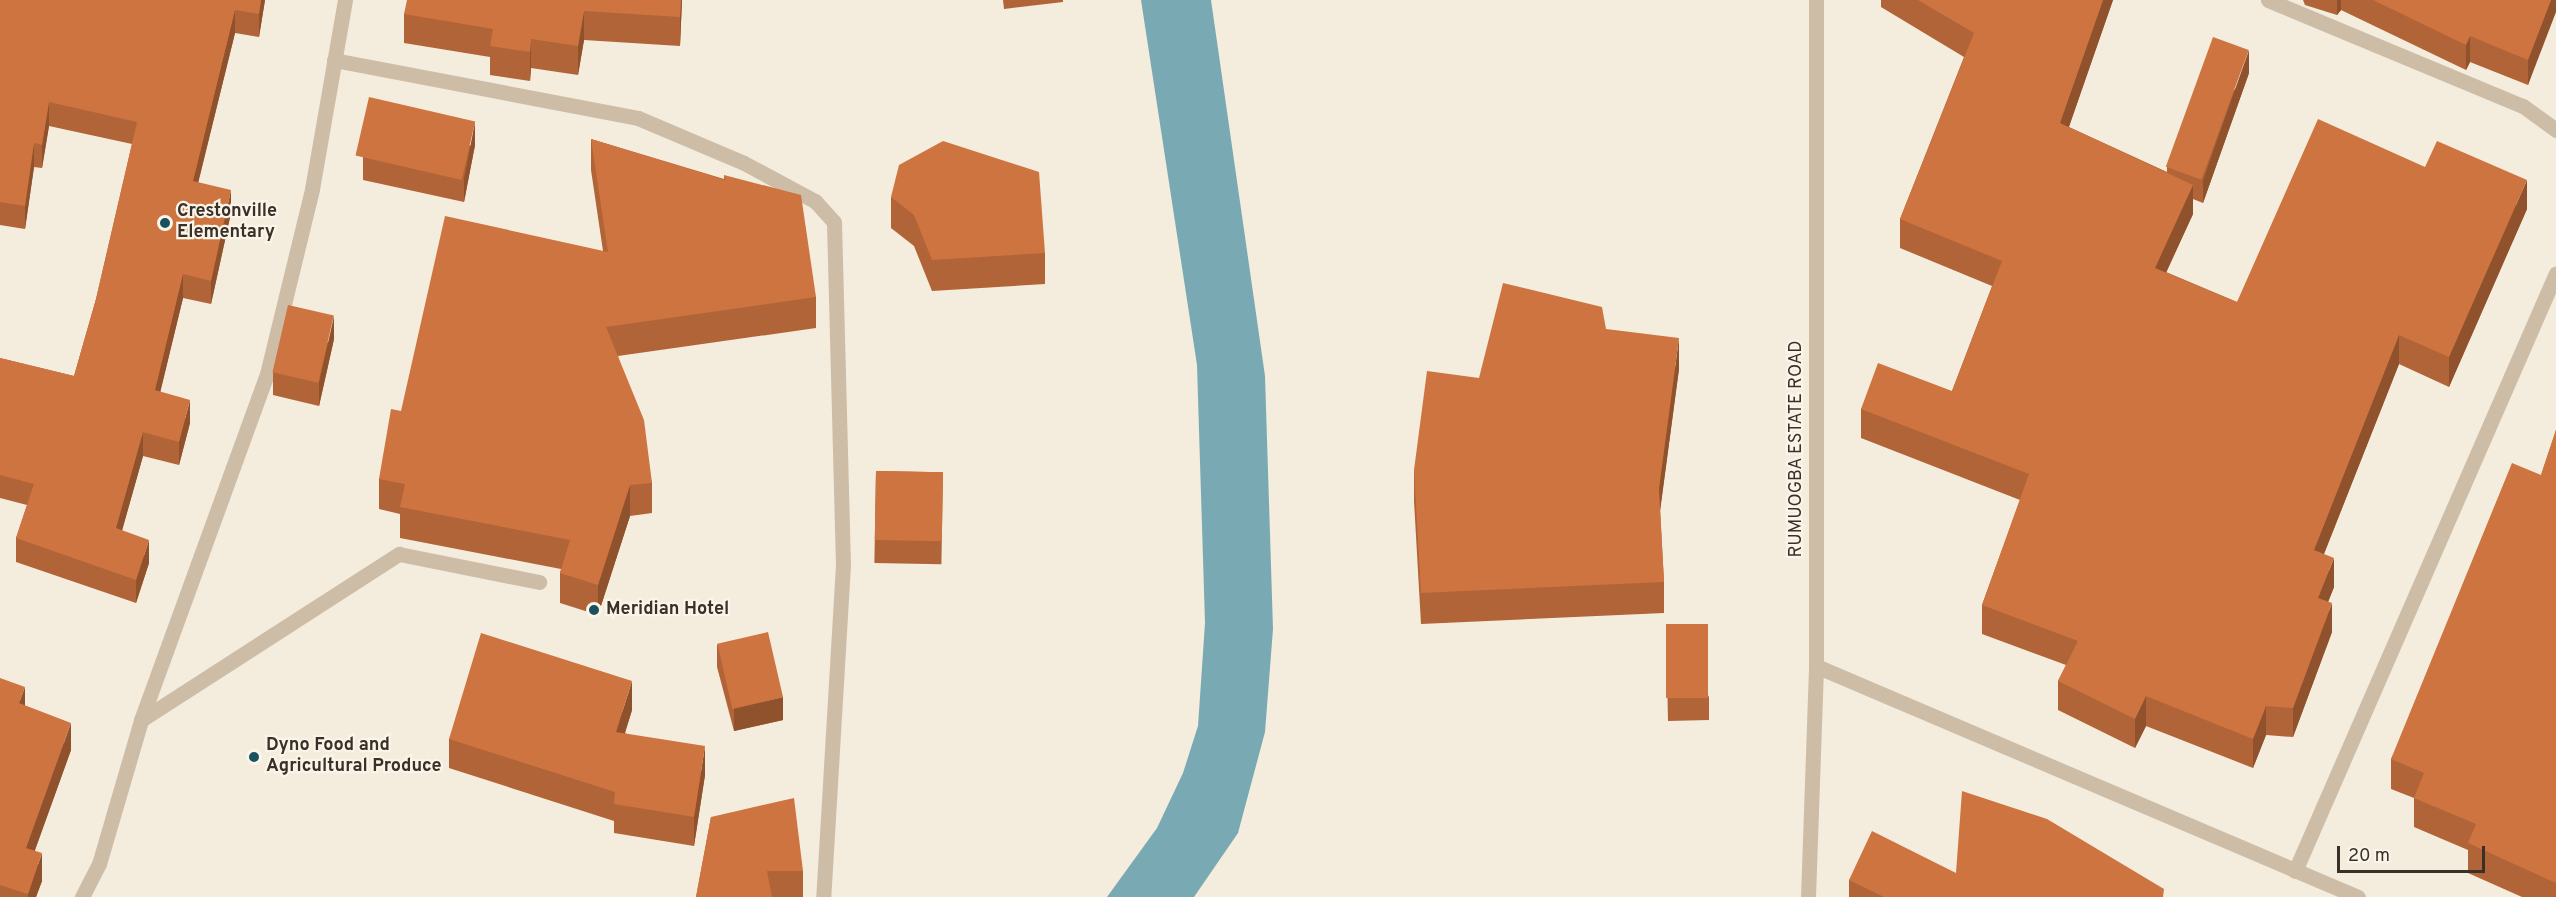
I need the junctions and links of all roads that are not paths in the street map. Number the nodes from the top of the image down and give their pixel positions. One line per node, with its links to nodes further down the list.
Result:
1 (345, 0): 4 (street)
2 (1816, 0): 8 (street, RUMUOGBA ESTATE ROAD)
3 (2268, 0): 5 (street)
4 (334, 60): 9 (street); 12 (street)
5 (2556, 130)
6 (2556, 273): 10 (street)
7 (539, 582): 9 (street)
8 (1816, 666): 10 (street); 13 (street, RUMUOGBA ESTATE ROAD)
9 (141, 720): 11 (street)
10 (2295, 871): 14 (street)
11 (82, 897)
12 (823, 897)
13 (1808, 897)
14 (2358, 897)

